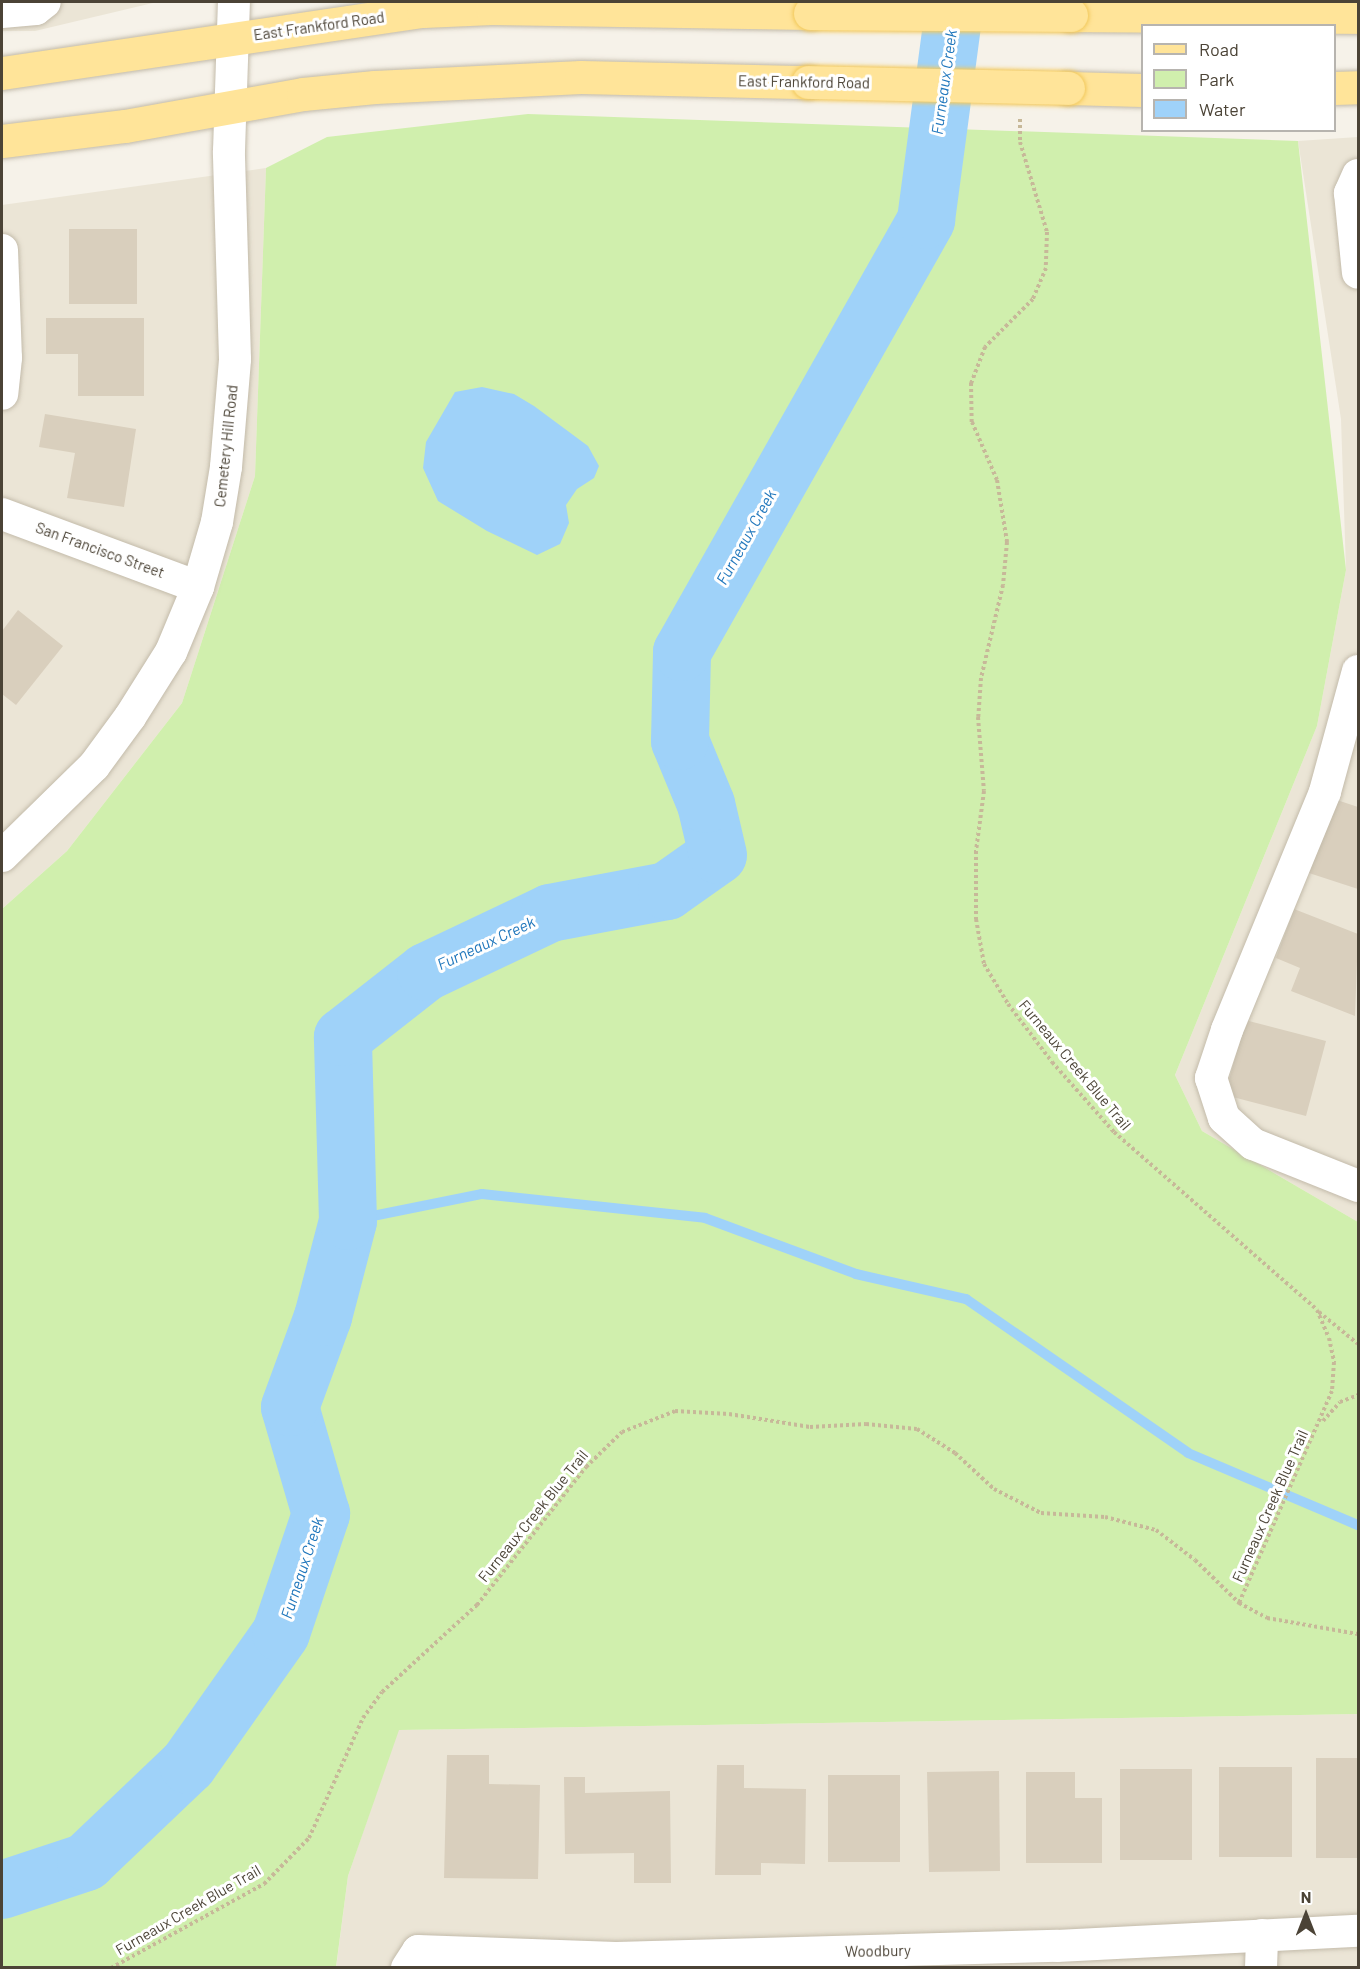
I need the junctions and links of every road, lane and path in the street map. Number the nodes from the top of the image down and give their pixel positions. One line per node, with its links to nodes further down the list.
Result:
1 (45, 2): 4 (street)
2 (234, 2): 6 (street, Cemetery Hill Road)
3 (1227, 10): 5 (main road, East Frankford Road); 6 (main road, East Frankford Road, bridge)
4 (2, 12)
5 (1359, 17)
6 (233, 38): 7 (main road, East Frankford Road); 11 (street, Cemetery Hill Road)
7 (2, 73)
8 (1359, 87): 9 (main road)
9 (1336, 88)
10 (1141, 90): 11 (main road, East Frankford Road, bridge)
11 (231, 107): 13 (main road, East Frankford Road); 19 (street, Cemetery Hill Road)
12 (1021, 107): 23 (path, Furneaux Creek Blue Trail)
13 (2, 141)
14 (1359, 175): 16 (street)
15 (2, 250): 17 (street)
16 (1359, 273)
17 (2, 394)
18 (2, 514): 19 (street, San Francisco Street)
19 (198, 586): 21 (street, Cemetery Hill Road)
20 (1359, 671): 22 (street)
21 (2, 856)
22 (1359, 1186)
23 (1317, 1310): 24 (path, Furneaux Creek Blue Trail); 26 (path, Furneaux Creek Blue Trail)
24 (1359, 1344)
25 (1359, 1395): 26 (path, Furneaux Creek Blue Trail)
26 (1320, 1424): 27 (path, Furneaux Creek Blue Trail)
27 (1239, 1603): 28 (path); 33 (path, Furneaux Creek Blue Trail)
28 (1359, 1634)
29 (1359, 1931): 30 (street, Woodbury)
30 (1262, 1935): 31 (street, Woodbury); 35 (street)
31 (1056, 1957): 32 (street, Woodbury)
32 (823, 1960): 34 (street, Woodbury)
33 (111, 1968)
34 (407, 1968)
35 (1261, 1968)

